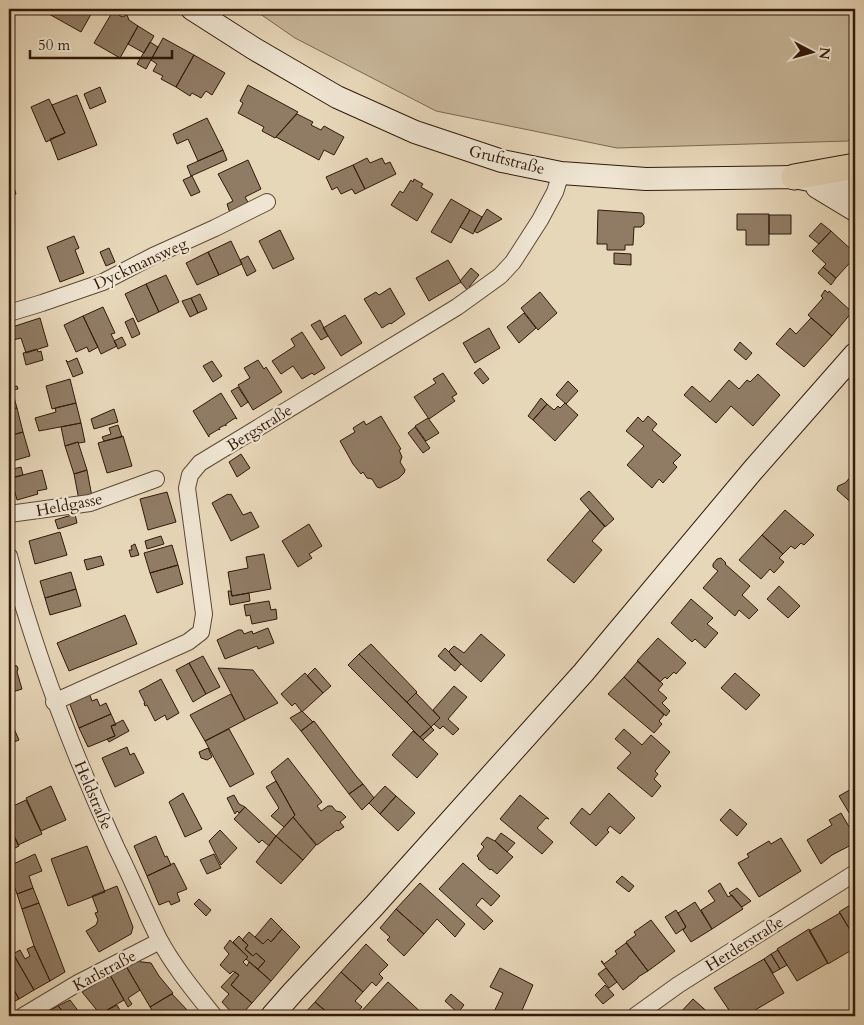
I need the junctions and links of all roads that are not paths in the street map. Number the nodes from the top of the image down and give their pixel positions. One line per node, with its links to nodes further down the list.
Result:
1 (192, 9): 3 (street, Gruftstraße)
2 (855, 166): 4 (main road)
3 (561, 173): 4 (street, Gruftstraße); 13 (street, Bergstraße)
4 (800, 179): 5 (street, Gruftstraße); 7 (street)
5 (855, 189)
6 (267, 202): 8 (street, Dyckmansweg)
7 (855, 210)
8 (9, 313)
9 (854, 355): 18 (street)
10 (156, 479): 11 (street, Heldgasse)
11 (9, 514)
12 (9, 556): 13 (street, Heldstraße)
13 (54, 702): 15 (street, Heldstraße)
14 (855, 873): 19 (street, Herderstraße)
15 (160, 941): 16 (street, Karlstraße); 17 (street, Heldstraße)
16 (22, 1016)
17 (214, 1016)
18 (272, 1016)
19 (635, 1016)

